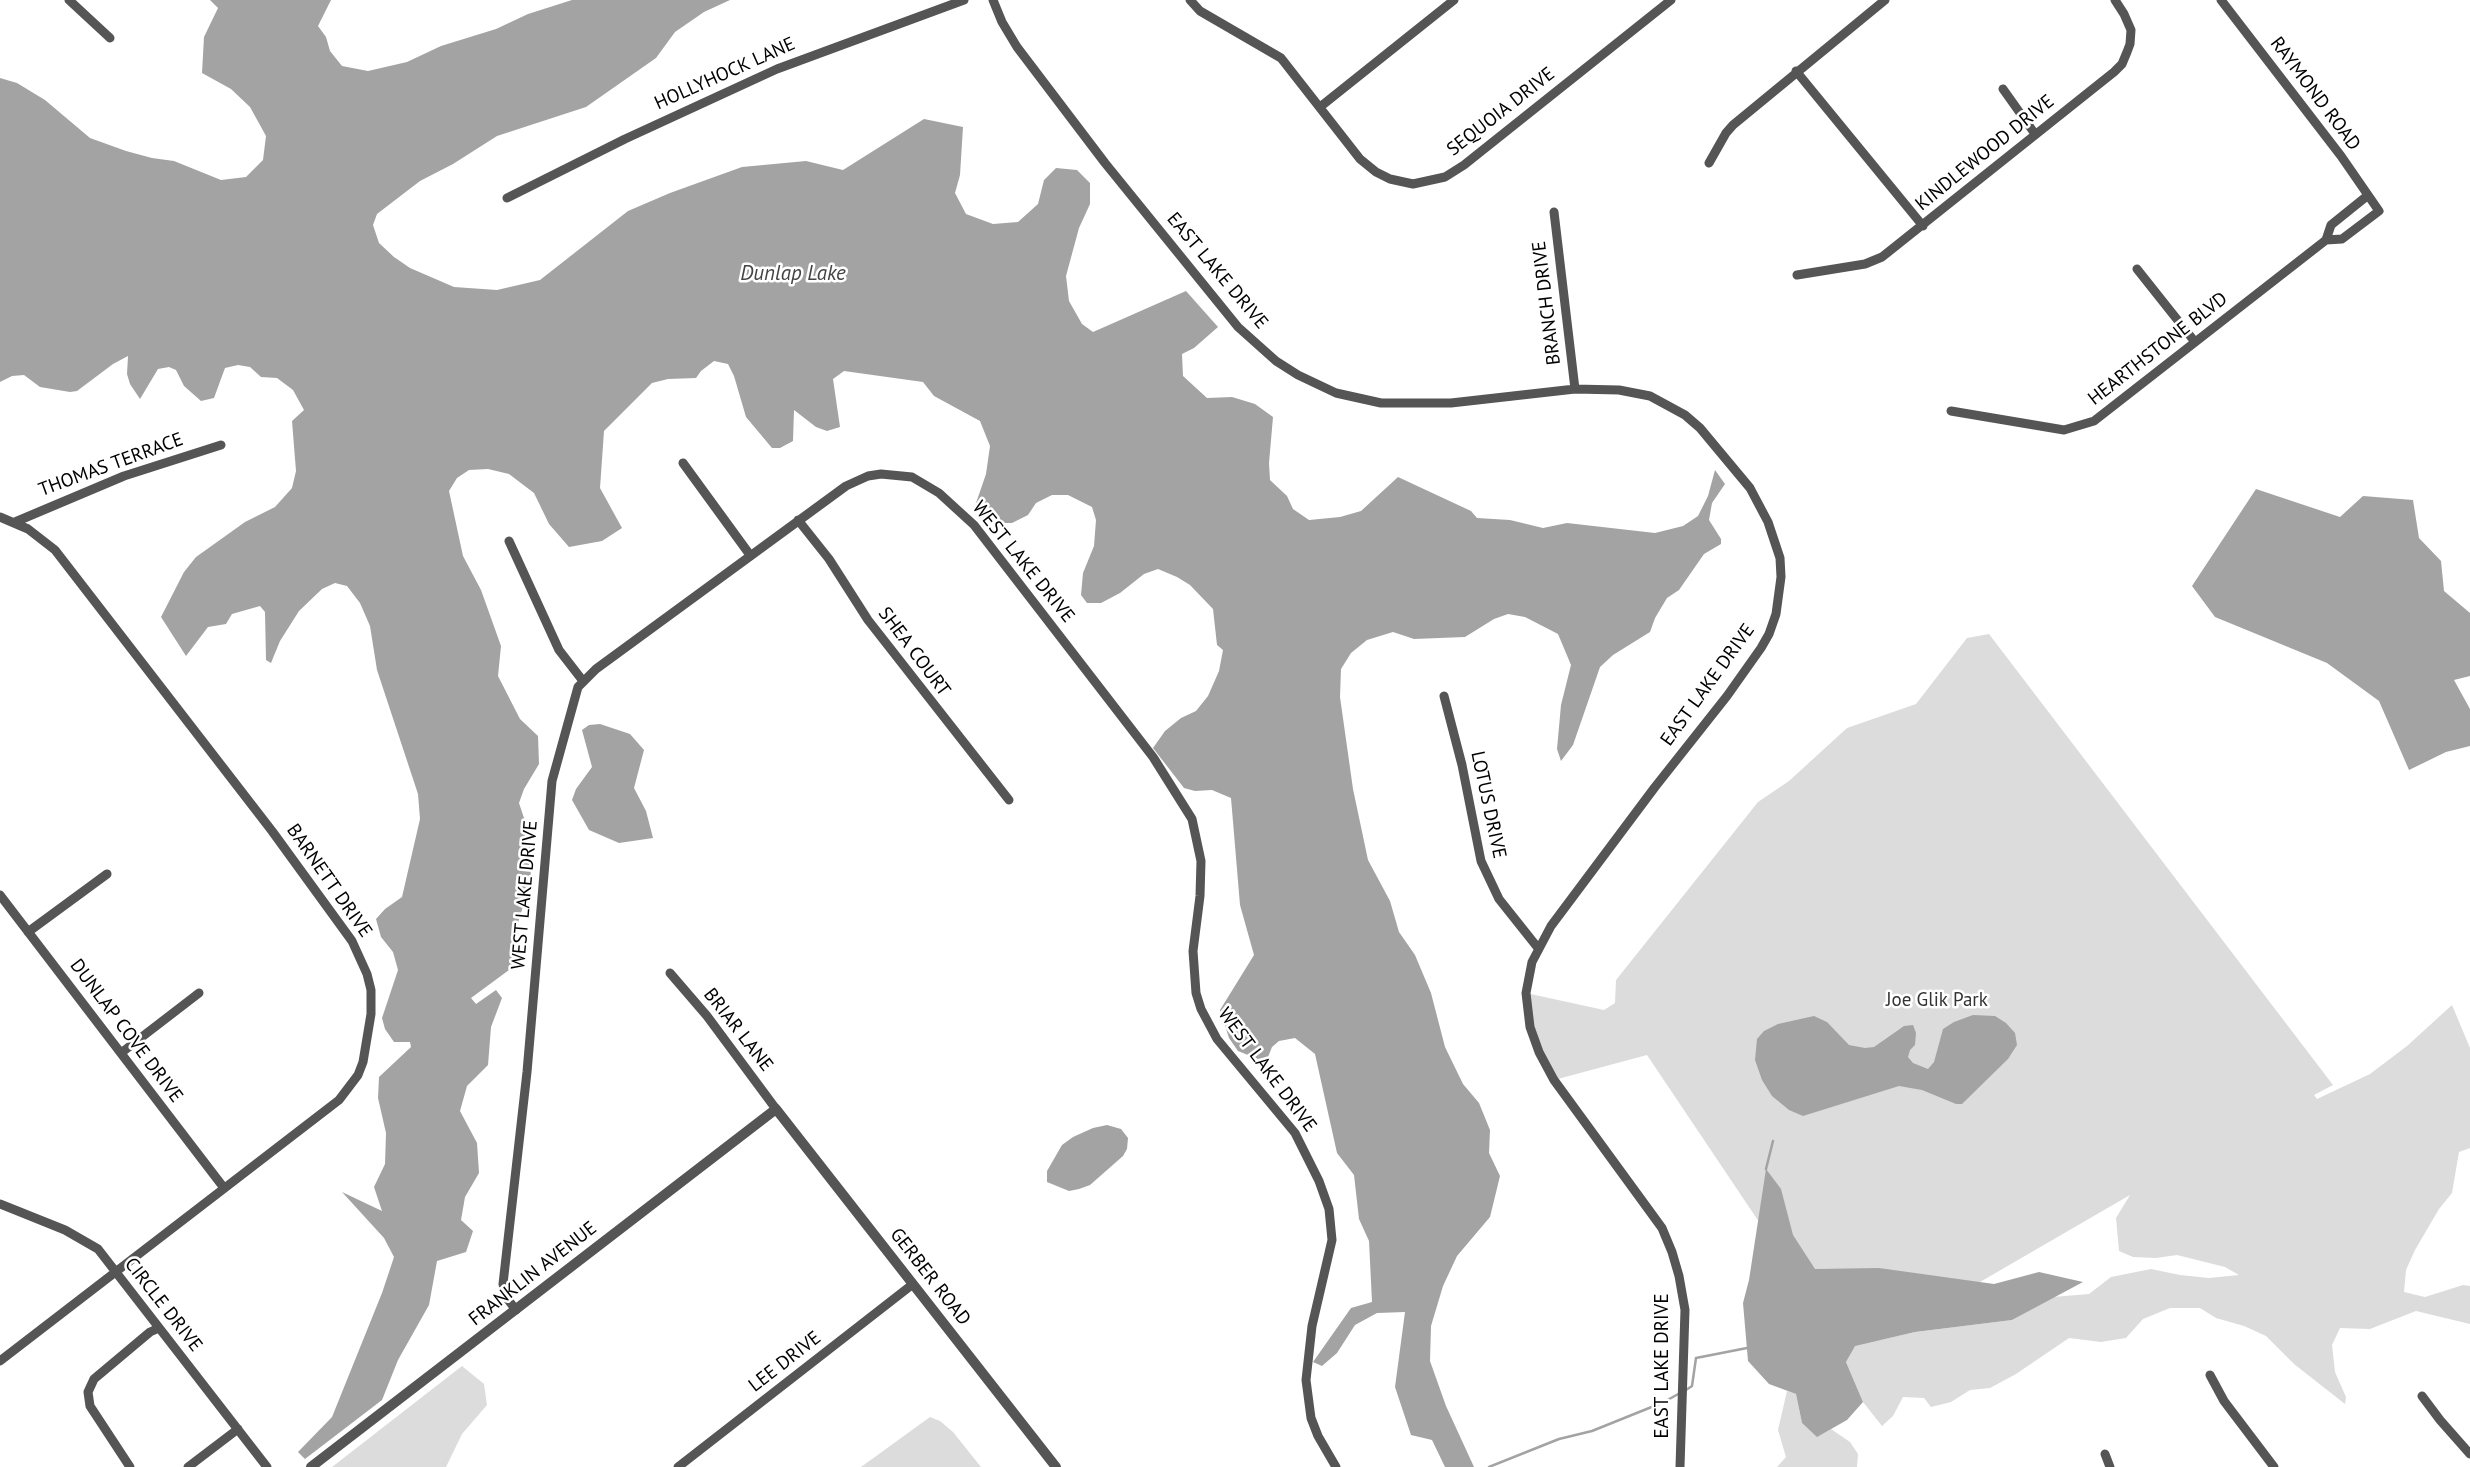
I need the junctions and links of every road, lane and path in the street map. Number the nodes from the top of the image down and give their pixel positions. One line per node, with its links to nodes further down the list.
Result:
1 (69, 0): 10 (street)
2 (964, 0): 17 (street, HOLLYHOCK LANE)
3 (993, 0): 24 (street, EAST LAKE DRIVE)
4 (1190, 0): 13 (street, SEQUOIA DRIVE)
5 (1454, 0): 13 (street)
6 (1671, 0): 13 (street, SEQUOIA DRIVE)
7 (1885, 0): 11 (street)
8 (2115, 0): 14 (street, KINDLEWOOD DRIVE)
9 (2221, 0): 16 (street, RAYMOND ROAD)
10 (110, 38)
11 (1796, 71): 15 (street); 19 (street)
12 (2003, 89): 14 (street)
13 (1320, 107)
14 (2035, 134): 19 (street, KINDLEWOOD DRIVE)
15 (1709, 163)
16 (2367, 196): 20 (street); 20 (street, RAYMOND ROAD)
17 (507, 198)
18 (1554, 212): 24 (street, BRANCH DRIVE)
19 (1923, 226): 22 (street, KINDLEWOOD DRIVE)
20 (2326, 240): 23 (street, HEARTHSTONE BLVD)
21 (2137, 268): 23 (street)
22 (1797, 275)
23 (2195, 342): 25 (street, HEARTHSTONE BLVD)
24 (1575, 389): 39 (street, EAST LAKE DRIVE)
25 (1951, 411)
26 (221, 445): 30 (street, THOMAS TERRACE)
27 (683, 463): 32 (street)
28 (0, 517): 30 (street, BARNETT DRIVE)
29 (798, 520): 32 (street, WEST LAKE DRIVE); 35 (street, SHEA COURT); 62 (street, WEST LAKE DRIVE)
30 (15, 522): 44 (street, BARNETT DRIVE)
31 (509, 541): 33 (street)
32 (750, 555): 33 (street, WEST LAKE DRIVE)
33 (583, 681): 48 (street, WEST LAKE DRIVE)
34 (1444, 696): 39 (street, LOTUS DRIVE)
35 (1009, 800)
36 (107, 874): 38 (street)
37 (0, 895): 38 (street, DUNLAP COVE DRIVE)
38 (28, 932): 42 (street, DUNLAP COVE DRIVE)
39 (1538, 948): 63 (street, EAST LAKE DRIVE)
40 (670, 973): 43 (street, BRIAR LANE)
41 (199, 993): 42 (street)
42 (121, 1053): 44 (street, DUNLAP COVE DRIVE)
43 (776, 1109): 47 (street, GERBER ROAD); 48 (street, FRANKLIN AVENUE)
44 (224, 1188): 46 (street, BARNETT DRIVE)
45 (0, 1204): 46 (street, CIRCLE DRIVE)
46 (116, 1272): 49 (street, CIRCLE DRIVE); 50 (street, BARNETT DRIVE)
47 (913, 1284): 60 (street, LEE DRIVE); 61 (street, GERBER ROAD)
48 (516, 1310): 59 (street, FRANKLIN AVENUE)
49 (159, 1328): 53 (street, CIRCLE DRIVE); 56 (street)
50 (0, 1360)
51 (2210, 1375): 65 (street)
52 (2422, 1396): 55 (street)
53 (238, 1429): 57 (street); 58 (street, CIRCLE DRIVE)
54 (2105, 1454): 64 (street)
55 (2470, 1454)
56 (130, 1467)
57 (188, 1467)
58 (267, 1467)
59 (312, 1467)
60 (678, 1467)
61 (1056, 1467)
62 (1336, 1467)
63 (1680, 1467)
64 (2110, 1467)
65 (2274, 1467)

